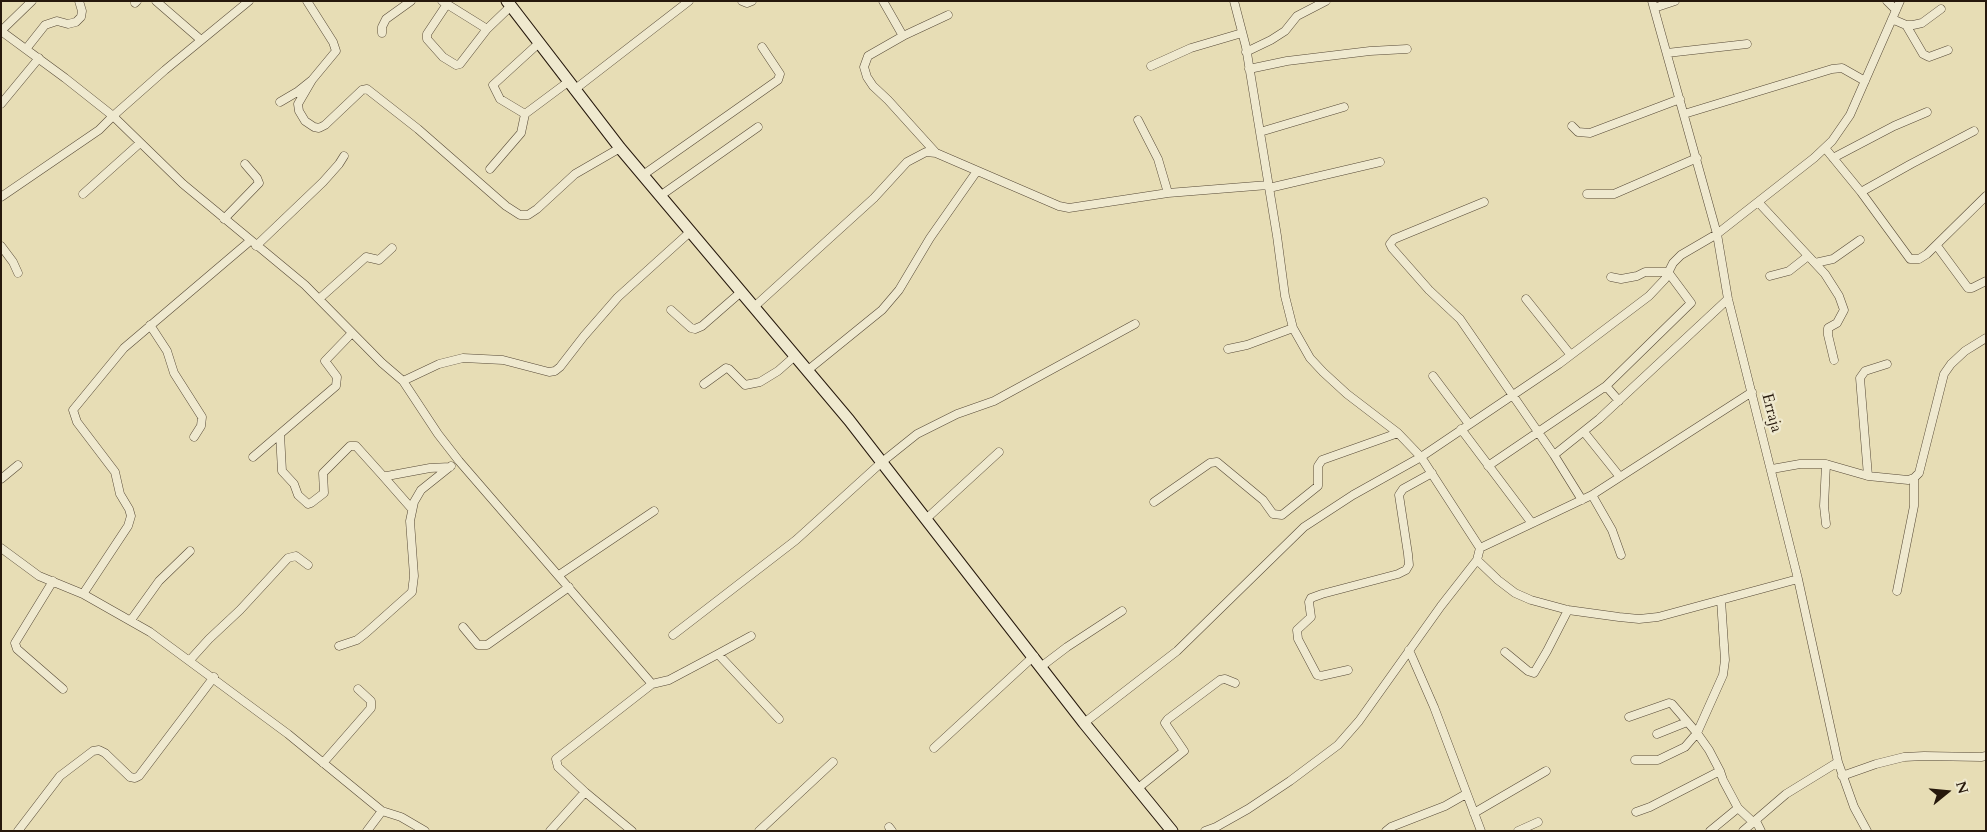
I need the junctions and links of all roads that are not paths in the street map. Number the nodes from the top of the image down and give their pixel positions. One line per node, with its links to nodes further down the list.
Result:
1 (32, 1): 25 (street)
2 (79, 1): 33 (street)
3 (156, 1): 29 (street)
4 (249, 1): 29 (street)
5 (307, 1): 41 (street)
6 (411, 1): 26 (street)
7 (688, 1): 43 (street)
8 (742, 1): 9 (street)
9 (752, 1)
10 (883, 1): 28 (street)
11 (1234, 1): 27 (street)
12 (1326, 1): 36 (street)
13 (1675, 1): 18 (street)
14 (1887, 1): 20 (street)
15 (1900, 1): 20 (street)
16 (445, 3): 24 (street); 24 (street)
17 (509, 4): 24 (street); 30 (main road)
18 (1653, 5): 37 (street, Erraja)
19 (1941, 9): 23 (street)
20 (1896, 10): 22 (street)
21 (948, 15): 28 (street)
22 (1892, 19): 23 (street); 42 (street)
23 (1906, 25): 35 (street)
24 (487, 29)
25 (1, 31): 33 (street)
26 (382, 33)
27 (1242, 33): 36 (street); 39 (street)
28 (903, 36): 60 (street)
29 (201, 40): 51 (street)
30 (539, 43): 43 (main road); 49 (street)
31 (1747, 44): 37 (street)
32 (762, 47): 68 (street)
33 (26, 49): 38 (street)
34 (1408, 49): 40 (street)
35 (1948, 50)
36 (1246, 52): 40 (street)
37 (1667, 53): 44 (street, Erraja)
38 (39, 58): 46 (street); 51 (street)
39 (1151, 66)
40 (1249, 69): 56 (street)
41 (312, 80): 45 (street); 58 (street)
42 (1865, 80): 50 (street); 59 (street)
43 (571, 86): 49 (street); 58 (main road)
44 (1680, 99): 50 (street, Erraja); 53 (street)
45 (280, 102)
46 (1, 104)
47 (1344, 107): 56 (street)
48 (1927, 112): 63 (street)
49 (525, 114): 66 (street)
50 (1684, 114): 62 (street, Erraja)
51 (113, 116): 57 (street); 76 (street)
52 (1138, 120): 70 (street)
53 (1572, 126)
54 (758, 127): 74 (street)
55 (1974, 131): 71 (street)
56 (1260, 132): 69 (street)
57 (140, 143): 72 (street); 79 (street)
58 (620, 148): 68 (main road)
59 (1825, 148): 63 (street); 78 (street)
60 (936, 152): 67 (street); 98 (street)
61 (344, 156): 83 (street)
62 (1696, 158): 73 (street); 81 (street, Erraja)
63 (1833, 158): 71 (street)
64 (1380, 162): 69 (street)
65 (245, 164): 79 (street)
66 (490, 169)
67 (977, 171): 70 (street); 110 (street)
68 (643, 175): 74 (main road)
69 (1269, 186): 70 (street); 102 (street)
70 (1168, 192)
71 (1861, 192): 85 (street)
72 (83, 194)
73 (1587, 194)
74 (660, 196): 80 (main road)
75 (1986, 196): 85 (street)
76 (1, 197)
77 (1484, 202): 116 (street)
78 (1758, 203): 81 (street); 87 (street)
79 (224, 219): 83 (street)
80 (690, 232): 94 (main road); 112 (street)
81 (1717, 234): 89 (street); 97 (street, Erraja)
82 (1860, 240): 88 (street)
83 (253, 244): 95 (street); 101 (street)
84 (1, 246): 90 (street)
85 (1937, 246): 93 (street)
86 (392, 248): 95 (street)
87 (1808, 256): 88 (street); 91 (street)
88 (1815, 263): 108 (street)
89 (1668, 272): 92 (street); 106 (street); 114 (street)
90 (18, 273)
91 (1770, 276)
92 (1611, 277)
93 (1986, 281)
94 (741, 292): 98 (main road); 99 (street)
95 (319, 299): 103 (street)
96 (1526, 299): 106 (street)
97 (1728, 299): 115 (street, Erraja); 117 (street)
98 (754, 307): 107 (main road)
99 (671, 310)
100 (1135, 324): 130 (street)
101 (150, 325): 124 (street); 161 (street)
102 (1294, 328): 105 (street); 122 (street)
103 (352, 333): 112 (street); 123 (street)
104 (1986, 338): 140 (street)
105 (1228, 349)
106 (1570, 354): 116 (street)
107 (795, 356): 110 (main road); 113 (street)
108 (1834, 360)
109 (1887, 364): 138 (street)
110 (808, 370): 130 (main road)
111 (1433, 376): 118 (street)
112 (403, 382): 129 (street)
113 (704, 384)
114 (1606, 386): 117 (street); 120 (street)
115 (1752, 392): 135 (street, Erraja); 139 (street)
116 (1512, 394): 118 (street); 120 (street)
117 (1619, 401): 121 (street)
118 (1469, 424): 119 (street)
119 (1461, 429): 128 (street); 133 (street)
120 (1539, 432): 126 (street); 133 (street)
121 (1584, 432): 126 (street); 139 (street)
122 (1398, 433): 128 (street); 144 (street)
123 (280, 434): 127 (street); 137 (street)
124 (194, 437)
125 (999, 452): 147 (street)
126 (1554, 455): 143 (street)
127 (253, 457)
128 (1421, 457): 136 (street); 184 (street)
129 (459, 461): 134 (street); 156 (street)
130 (882, 462): 147 (main road); 167 (street)
131 (1826, 464): 135 (street); 138 (street); 149 (street)
132 (18, 465): 141 (street)
133 (1488, 466): 148 (street)
134 (450, 467): 137 (street); 145 (street)
135 (1772, 469): 157 (street, Erraja)
136 (1432, 473): 151 (street); 176 (street)
137 (383, 476): 145 (street)
138 (1868, 476): 140 (street)
139 (1620, 477): 142 (street)
140 (1914, 478): 160 (street)
141 (1, 479)
142 (1592, 494): 143 (street); 153 (street)
143 (1582, 500): 148 (street)
144 (1154, 502)
145 (412, 509): 169 (street)
146 (654, 511): 156 (street)
147 (926, 519): 173 (main road)
148 (1531, 522): 151 (street)
149 (1826, 524)
150 (1, 548): 158 (street)
151 (1480, 548): 154 (street)
152 (190, 551): 165 (street)
153 (1621, 555)
154 (1477, 560): 163 (street); 170 (street)
155 (308, 565): 174 (street)
156 (559, 575): 159 (street)
157 (1798, 579): 162 (street); 192 (street, Erraja)
158 (53, 581): 161 (street); 180 (street)
159 (569, 587): 166 (street); 179 (street)
160 (1898, 591)
161 (84, 594): 165 (street)
162 (1721, 600): 163 (street); 186 (street)
163 (1568, 610): 171 (street)
164 (1122, 611): 175 (street)
165 (130, 620): 174 (street)
166 (463, 628)
167 (673, 635)
168 (751, 636): 172 (street)
169 (339, 646)
170 (1408, 650): 199 (street); 207 (street)
171 (1505, 652)
172 (718, 654): 179 (street); 183 (street)
173 (1034, 656): 175 (main road); 188 (street)
174 (190, 660): 177 (street)
175 (1042, 666): 184 (main road)
176 (1348, 670)
177 (214, 677): 193 (street); 209 (street)
178 (1235, 683): 197 (street)
179 (652, 684): 198 (street)
180 (64, 689)
181 (358, 689): 193 (street)
182 (1629, 717): 185 (street)
183 (779, 719)
184 (1084, 722): 197 (main road)
185 (1687, 722): 186 (street); 187 (street)
186 (1697, 733): 190 (street); 195 (street)
187 (1657, 734)
188 (934, 748)
189 (1986, 756): 196 (street)
190 (1635, 760)
191 (833, 762): 213 (street)
192 (1838, 762): 196 (street, Erraja); 206 (street)
193 (323, 763): 202 (street)
194 (1546, 771): 204 (street)
195 (1720, 771): 201 (street); 203 (street)
196 (1842, 776): 223 (street, Erraja)
197 (1137, 789): 200 (main road)
198 (585, 792): 211 (street); 212 (street)
199 (1466, 794): 204 (street); 217 (street)
200 (1148, 804): 214 (main road); 215 (main road)
201 (1738, 808): 206 (street); 220 (street)
202 (382, 811): 208 (street); 210 (street)
203 (1636, 812)
204 (1474, 813): 218 (street)
205 (1538, 822): 219 (street)
206 (1755, 822): 221 (street); 222 (street)
207 (1214, 829): 216 (street)
208 (421, 830)
209 (18, 831)
210 (367, 831)
211 (550, 831)
212 (632, 831)
213 (758, 831)
214 (1166, 831)
215 (1172, 831)
216 (1205, 831)
217 (1386, 831)
218 (1481, 831)
219 (1518, 831)
220 (1710, 831)
221 (1742, 831)
222 (1761, 831)
223 (1867, 831)

